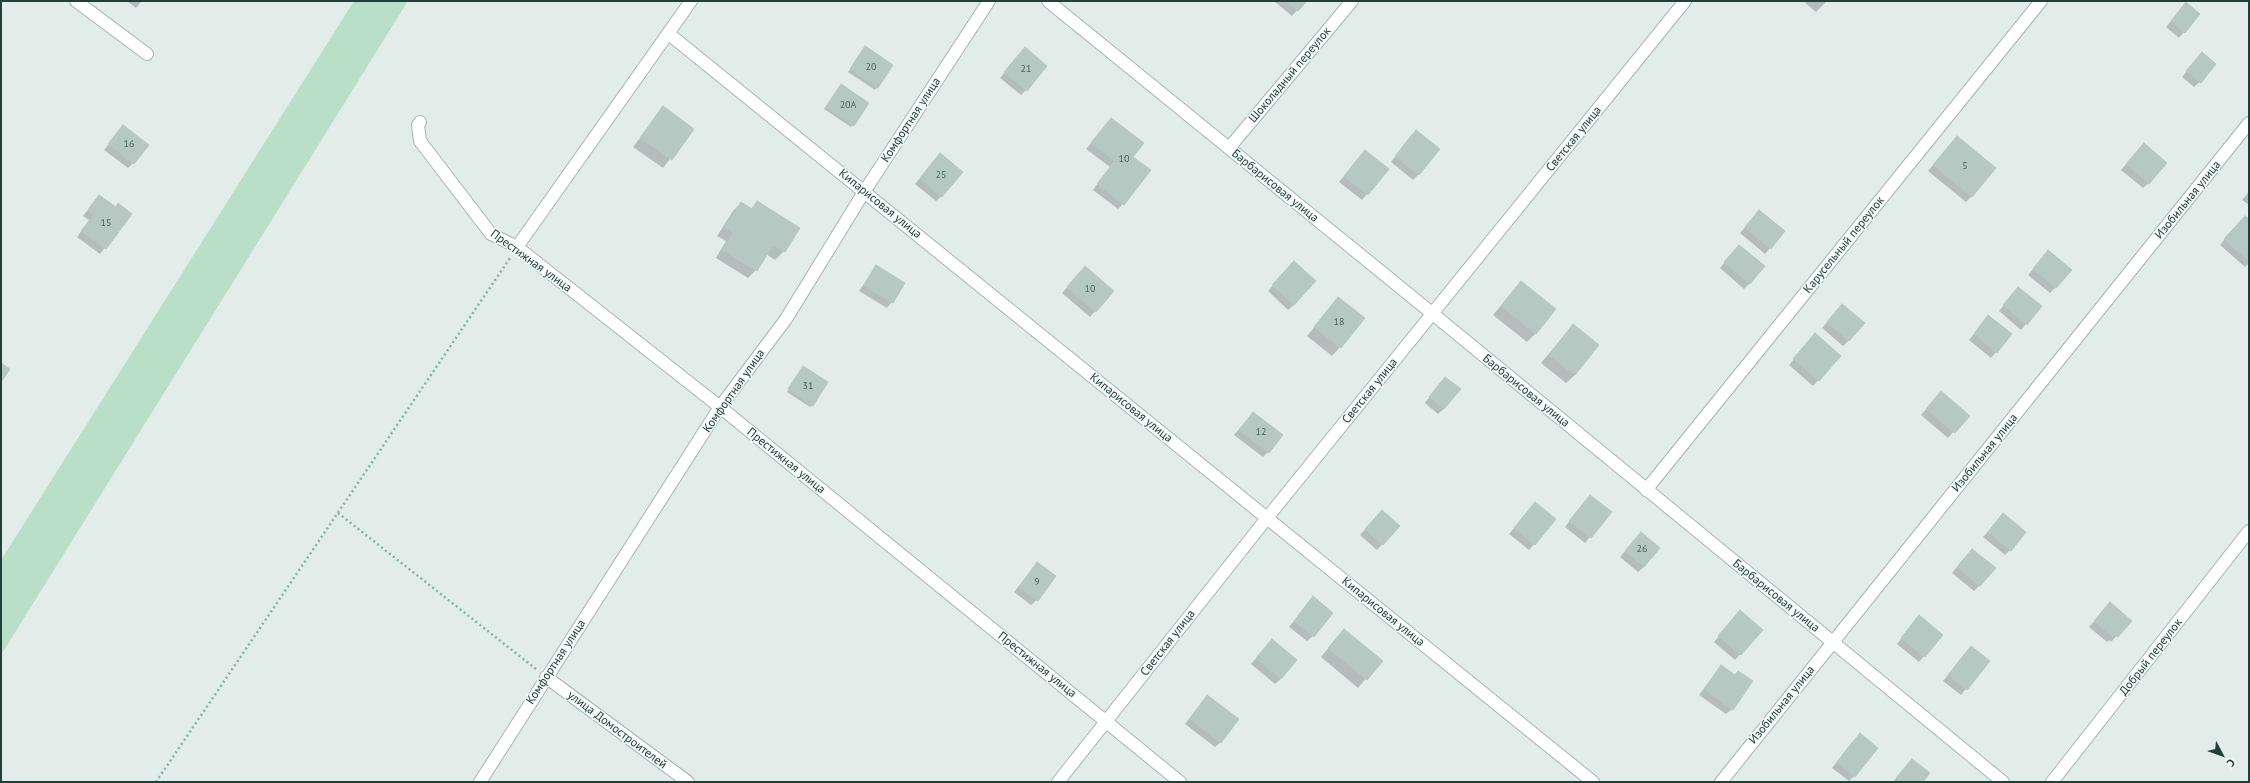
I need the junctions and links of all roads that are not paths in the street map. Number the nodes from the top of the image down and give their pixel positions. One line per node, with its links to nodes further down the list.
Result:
1 (76, 1): 9 (street)
2 (691, 1): 8 (street)
3 (989, 1): 13 (street, Комфортная улица)
4 (1048, 1): 12 (street, Барбарисовая улица)
5 (1352, 1): 12 (street, Шоколадный переулок)
6 (1685, 1): 15 (street, Светская улица)
7 (2041, 1): 17 (street, Карусельный переулок)
8 (669, 34): 13 (street, Кипарисовая улица); 14 (street)
9 (147, 54)
10 (420, 122): 14 (street, Престижная улица)
11 (2249, 123): 20 (street, Изобильная улица)
12 (1229, 148): 15 (street, Барбарисовая улица)
13 (864, 192): 16 (street, Комфортная улица); 18 (street, Кипарисовая улица)
14 (517, 247): 16 (street, Престижная улица)
15 (1432, 314): 17 (street, Барбарисовая улица); 18 (street, Светская улица)
16 (720, 407): 21 (street, Комфортная улица); 22 (street, Престижная улица)
17 (1646, 490): 20 (street, Барбарисовая улица)
18 (1267, 518): 22 (street, Светская улица); 27 (street, Кипарисовая улица)
19 (2249, 532): 30 (street, Добрый переулок)
20 (1832, 643): 28 (street, Изобильная улица); 29 (street, Барбарисовая улица)
21 (546, 677): 23 (street, Комфортная улица); 24 (street, улица Домостроителей)
22 (1106, 721): 25 (street, Светская улица); 26 (street, Престижная улица)
23 (480, 782)
24 (688, 782)
25 (1058, 782)
26 (1180, 782)
27 (1593, 782)
28 (1721, 782)
29 (2003, 782)
30 (2052, 782)

